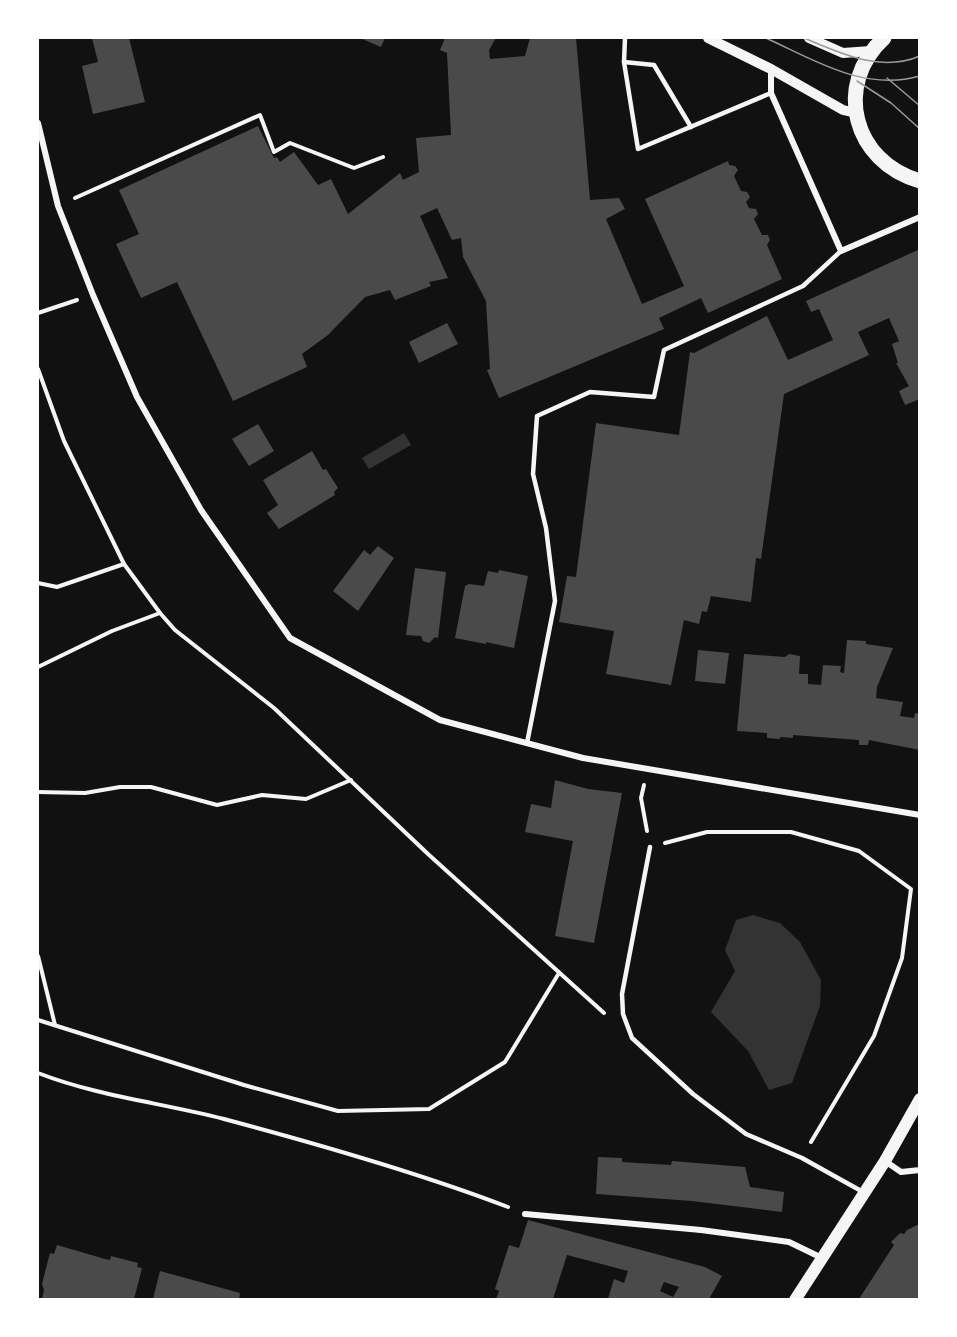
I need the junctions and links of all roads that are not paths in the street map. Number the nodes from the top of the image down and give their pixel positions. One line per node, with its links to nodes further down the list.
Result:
1 (625, 38): 6 (lane)
2 (708, 38): 7 (street)
3 (808, 38): 5 (street)
4 (884, 38): 5 (main road)
5 (871, 51): 9 (main road)
6 (624, 62): 11 (lane); 11 (lane)
7 (771, 69): 8 (street); 9 (street)
8 (771, 93): 11 (lane); 14 (street)
9 (856, 113): 12 (main road)
10 (38, 123): 15 (street)
11 (691, 127)
12 (920, 181)
13 (920, 217): 14 (street)
14 (841, 251): 15 (lane)
15 (526, 743): 16 (street)
16 (920, 815)
17 (650, 847): 21 (lane)
18 (920, 1099): 19 (main road)
19 (885, 1161): 20 (street); 21 (main road)
20 (920, 1170)
21 (863, 1192): 23 (main road)
22 (525, 1214): 23 (street)
23 (822, 1258): 24 (main road)
24 (795, 1299)

